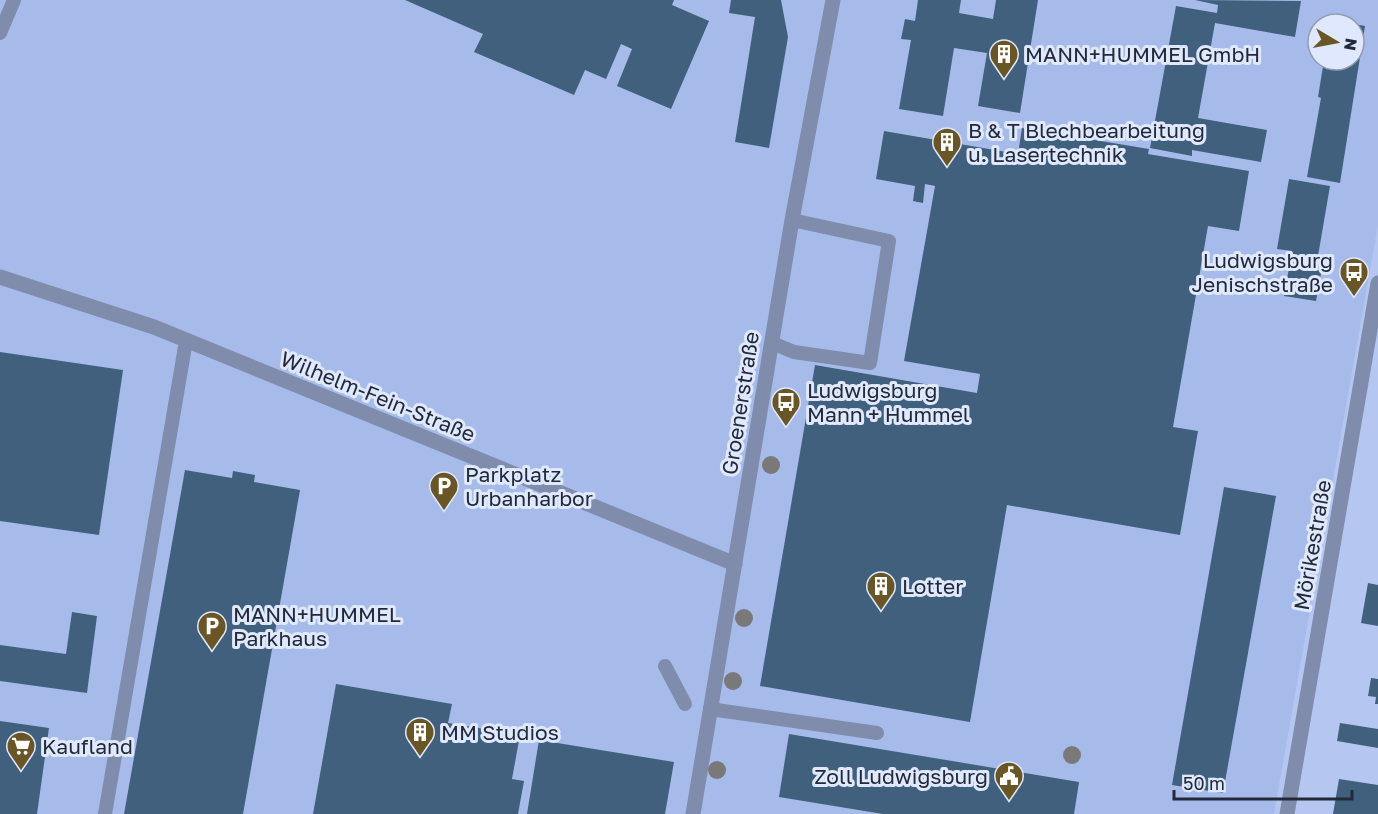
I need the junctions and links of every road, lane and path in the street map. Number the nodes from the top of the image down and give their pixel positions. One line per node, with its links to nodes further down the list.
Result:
1 (14, 0): 3 (lane)
2 (833, 0): 4 (street, Groenerstraße)
3 (0, 33)
4 (792, 220): 8 (street, Groenerstraße); 8 (lane)
5 (0, 277): 7 (street, Wilhelm-Fein-Straße)
6 (1378, 282): 16 (street, Mörikestraße)
7 (186, 340): 9 (street, Wilhelm-Fein-Straße); 14 (lane)
8 (772, 343): 9 (street, Groenerstraße)
9 (735, 564): 12 (street, Groenerstraße)
10 (665, 666): 11 (lane)
11 (685, 704)
12 (710, 709): 13 (lane); 15 (street, Groenerstraße)
13 (877, 733)
14 (105, 814)
15 (693, 814)
16 (1287, 814)

